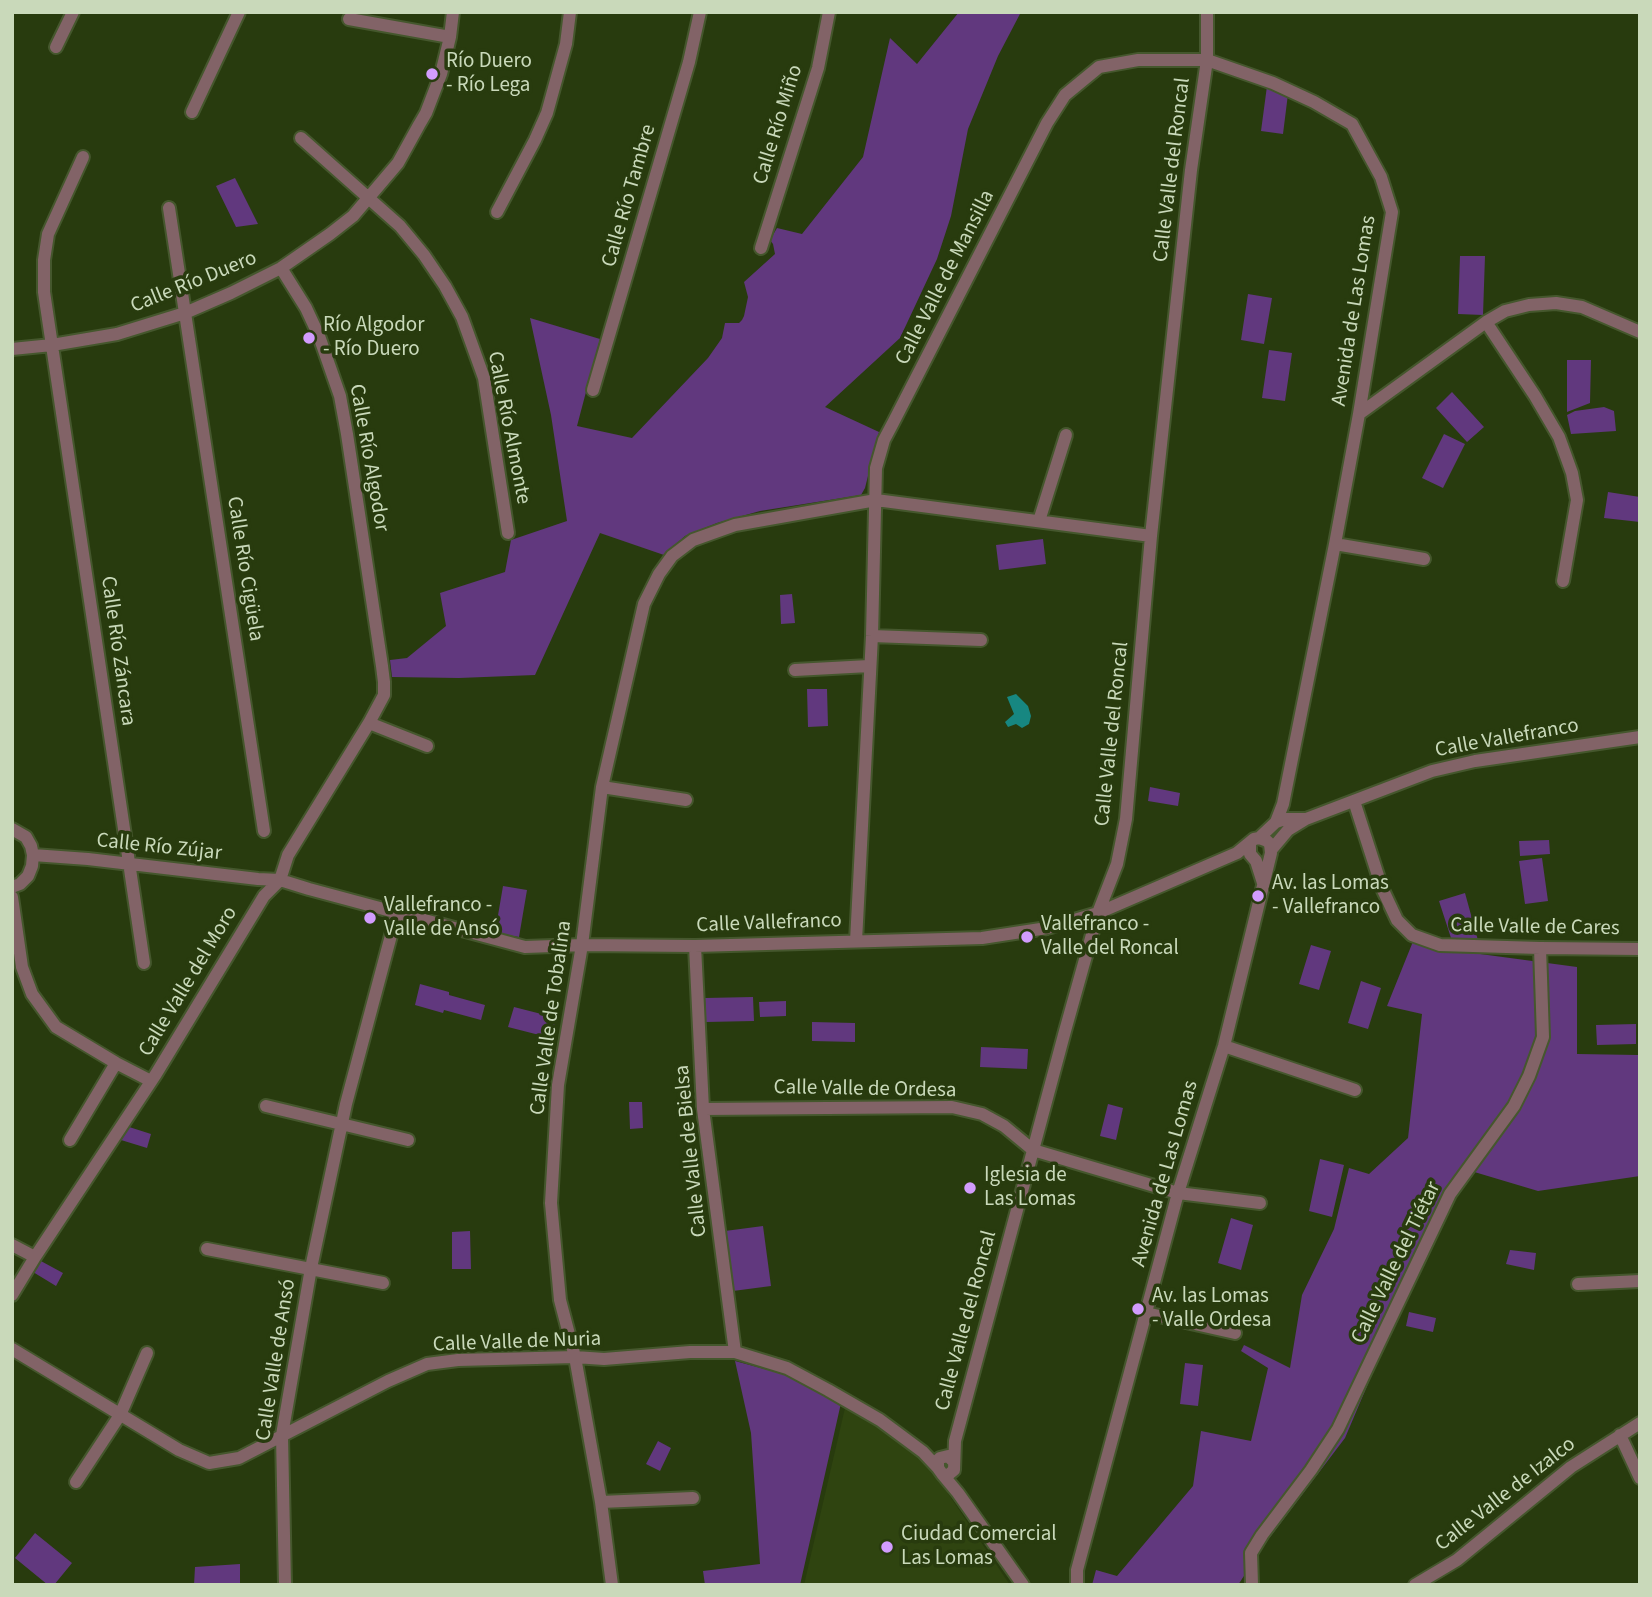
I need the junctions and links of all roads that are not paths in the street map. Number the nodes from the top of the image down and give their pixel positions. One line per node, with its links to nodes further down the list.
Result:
1 (73, 12): 10 (street)
2 (239, 12): 12 (street)
3 (453, 12): 9 (street, Calle Río Duero)
4 (570, 12): 17 (street)
5 (700, 12): 25 (street, Calle Río Tambre)
6 (829, 12): 18 (street, Calle Río Miño)
7 (1207, 12): 11 (street, Calle Valle del Roncal)
8 (349, 19): 9 (street)
9 (450, 37): 15 (street, Calle Río Duero)
10 (56, 47)
11 (1207, 60): 26 (street, Avenida de Las Lomas); 28 (street, Calle Valle de Mansilla); 31 (street, Calle Valle del Roncal)
12 (192, 112)
13 (301, 138): 15 (street, Calle Río Almonte)
14 (83, 157): 23 (street, Calle Río Záncara)
15 (369, 198): 19 (street, Calle Río Duero); 30 (street, Calle Río Almonte)
16 (169, 208): 20 (street, Calle Río Cigüela)
17 (497, 212)
18 (761, 248)
19 (281, 268): 20 (street, Calle Río Duero); 37 (street, Calle Río Algodor)
20 (185, 313): 23 (street, Calle Río Duero); 48 (street, Calle Río Cigüela)
21 (1486, 322): 22 (street); 26 (street); 34 (street)
22 (1640, 332)
23 (52, 345): 24 (street, Calle Río Duero); 53 (street, Calle Río Záncara)
24 (12, 349)
25 (593, 390)
26 (1359, 414): 32 (street, Avenida de Las Lomas)
27 (1066, 435): 29 (street)
28 (876, 500): 29 (street, Calle Valle de Tobalina); 35 (street, Calle Valle de Mansilla); 43 (street, Calle Valle de Tobalina)
29 (1039, 521): 31 (street, Calle Valle de Tobalina)
30 (508, 533)
31 (1151, 536): 59 (street, Calle Valle del Roncal)
32 (1335, 544): 33 (street); 46 (street, Avenida de Las Lomas)
33 (1424, 559)
34 (1563, 581)
35 (872, 636): 36 (street); 38 (street, Calle Valle de Mansilla)
36 (981, 640)
37 (382, 666): 40 (street, Calle Valle del Moro)
38 (869, 666): 39 (street); 60 (street, Calle Valle de Mansilla)
39 (795, 670)
40 (369, 723): 42 (street); 54 (street, Calle Valle del Moro)
41 (1640, 737): 45 (street, Calle Vallefranco)
42 (428, 746)
43 (602, 787): 44 (street); 61 (street, Calle Valle de Tobalina)
44 (686, 800)
45 (1354, 801): 46 (street, Calle Vallefranco); 63 (street, Calle Valle de Cares)
46 (1283, 824): 49 (street, Calle Vallefranco); 50 (street, Calle Vallefranco)
47 (12, 829): 51 (street)
48 (264, 831)
49 (1254, 841): 50 (street); 52 (street); 59 (street, Calle Vallefranco)
50 (1272, 851): 52 (street); 55 (street, Avenida de Las Lomas)
51 (33, 855): 53 (street, Calle Río Zújar); 56 (street)
52 (1256, 861): 55 (street)
53 (129, 865): 54 (street, Calle Río Zújar); 65 (street, Calle Río Záncara)
54 (280, 880): 58 (street, Calle Vallefranco); 68 (street, Calle Valle del Moro)
55 (1263, 883): 66 (street, Avenida de Las Lomas)
56 (12, 887)
57 (12, 897): 67 (street)
58 (397, 913): 61 (street, Calle Vallefranco); 72 (street, Calle Valle de Ansó)
59 (1098, 913): 60 (street, Calle Vallefranco); 75 (street, Calle Valle del Roncal)
60 (856, 941): 62 (street, Calle Vallefranco)
61 (582, 945): 62 (street, Calle Vallefranco); 91 (street, Calle Valle de Tobalina)
62 (695, 946): 71 (street, Calle Valle de Bielsa)
63 (1540, 948): 64 (street, Calle Valle de Cares); 107 (street, Calle Valle del Tiétar)
64 (1640, 949)
65 (144, 963)
66 (1224, 1046): 69 (street); 76 (street, Avenida de Las Lomas)
67 (117, 1063): 68 (street); 73 (street)
68 (151, 1080): 80 (street, Calle Valle del Moro)
69 (1356, 1090)
70 (266, 1106): 72 (street)
71 (703, 1109): 75 (street, Calle Valle de Ordesa); 89 (street, Calle Valle de Bielsa)
72 (341, 1125): 74 (street); 81 (street, Calle Valle de Ansó)
73 (70, 1140)
74 (408, 1140)
75 (1033, 1150): 76 (street, Calle Valle de Ordesa); 96 (street, Calle Valle del Roncal)
76 (1178, 1193): 77 (street, Calle Valle de Ordesa); 86 (street, Avenida de Las Lomas)
77 (1260, 1203)
78 (12, 1245): 80 (street)
79 (207, 1249): 81 (street, Calle Valle de Ansó)
80 (35, 1257): 85 (street, Calle Valle del Moro)
81 (311, 1268): 83 (street, Calle Valle de Ansó); 94 (street, Calle Valle de Ansó)
82 (1640, 1281): 84 (street)
83 (383, 1283)
84 (1578, 1284)
85 (12, 1295)
86 (1146, 1313): 87 (street); 101 (street, Avenida de Las Lomas)
87 (1235, 1333)
88 (12, 1349): 92 (street, Calle Valle de Nuria)
89 (735, 1352): 91 (street, Calle Valle de Nuria); 96 (street, Calle Valle de Nuria)
90 (146, 1353): 92 (street)
91 (575, 1357): 94 (street, Calle Valle de Nuria); 100 (street, Calle Valle de Tobalina)
92 (120, 1415): 94 (street, Calle Valle de Nuria); 98 (street)
93 (1640, 1423): 95 (street, Calle Valle de Izalco)
94 (282, 1435): 102 (street, Calle Valle de Ansó)
95 (1620, 1435): 97 (street); 108 (street, Calle Valle de Izalco)
96 (946, 1465): 104 (street)
97 (1640, 1478)
98 (76, 1482)
99 (693, 1499): 100 (street)
100 (601, 1502): 103 (street, Calle Valle de Tobalina)
101 (1077, 1570): 105 (street); 106 (street, Avenida de Las Lomas)
102 (285, 1585)
103 (612, 1585)
104 (1023, 1585)
105 (1070, 1585)
106 (1077, 1585)
107 (1252, 1585)
108 (1415, 1585)

